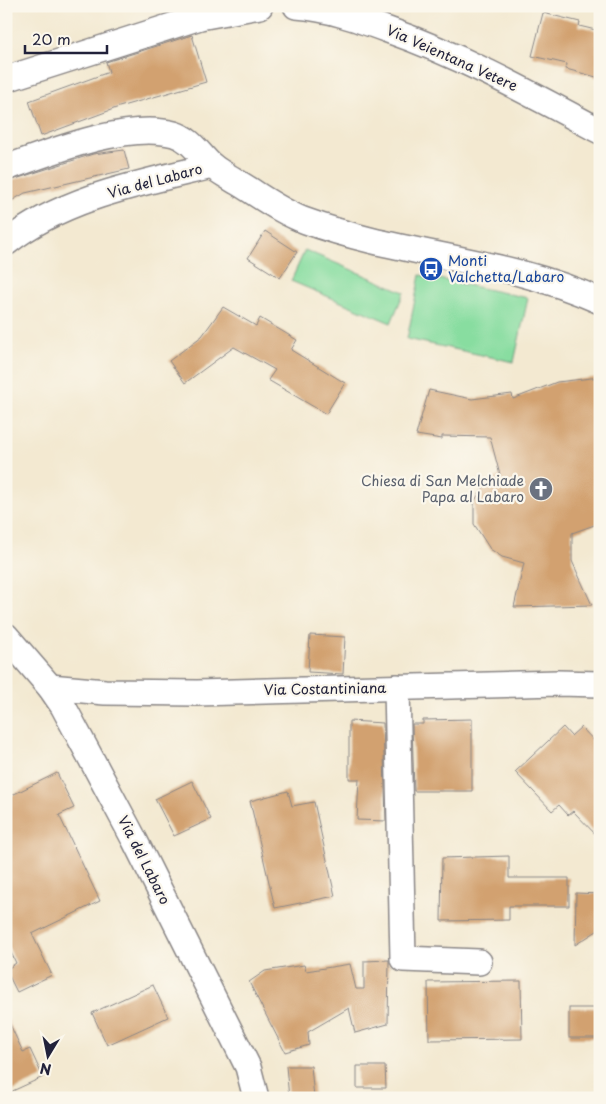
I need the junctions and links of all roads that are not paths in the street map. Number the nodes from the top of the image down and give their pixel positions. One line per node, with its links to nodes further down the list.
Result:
1 (260, 6): 3 (street)
2 (296, 6): 4 (street, Via Veientana Vetere)
3 (6, 79)
4 (600, 131)
5 (212, 166): 6 (street, Via del Labaro); 7 (street, Via del Labaro); 8 (street)
6 (6, 168)
7 (6, 243)
8 (600, 301)
9 (6, 636): 11 (street, Via del Labaro)
10 (600, 684): 12 (street, Via Costantiniana)
11 (50, 687): 12 (street, Via Costantiniana); 14 (street, Via del Labaro)
12 (397, 687): 13 (street)
13 (479, 962)
14 (256, 1098)

